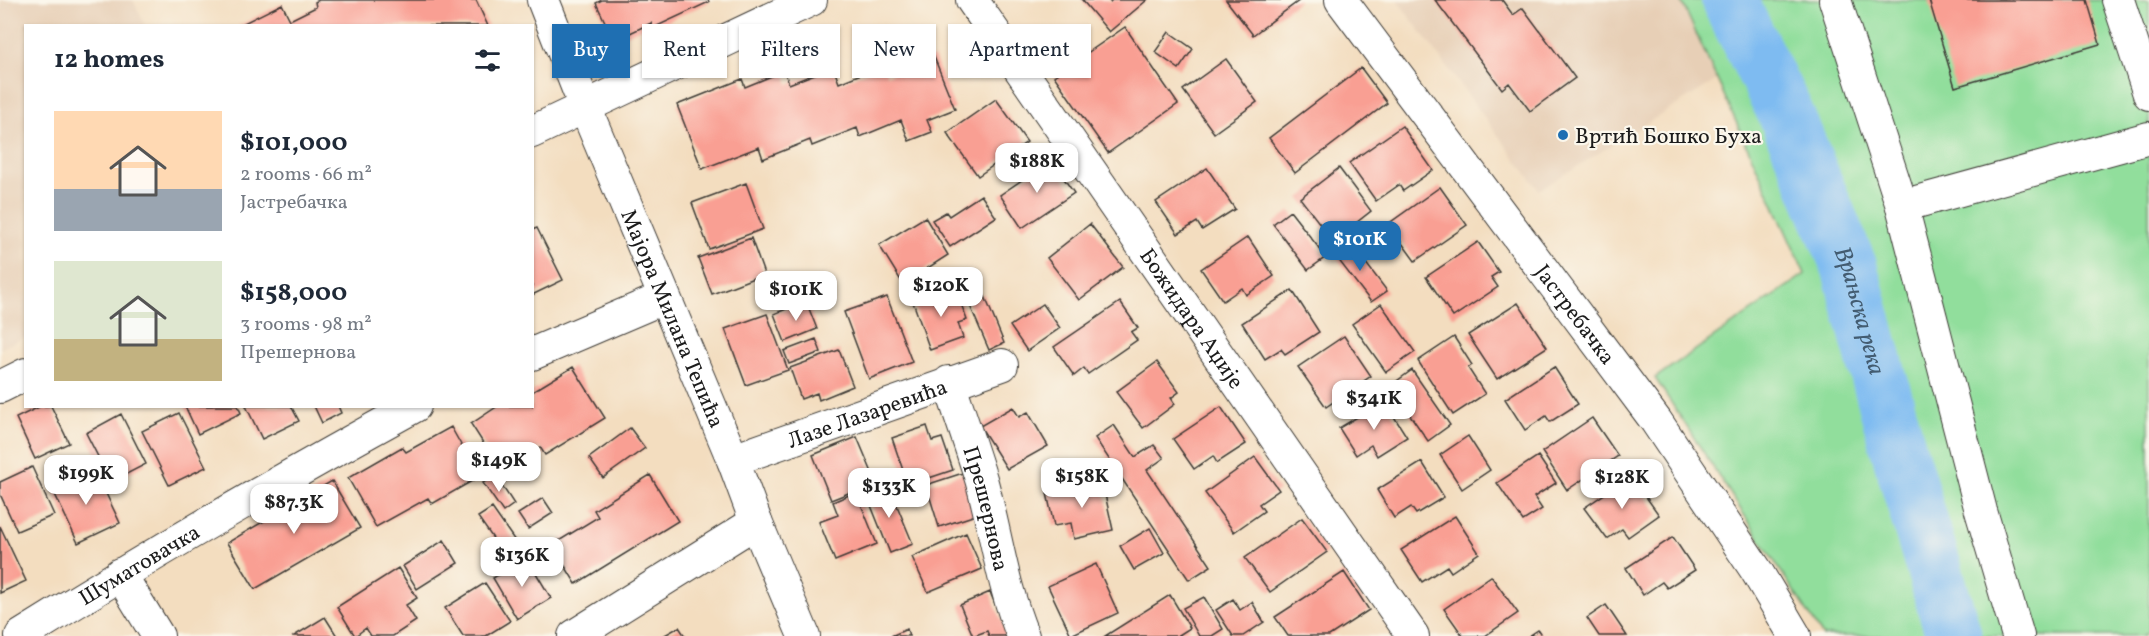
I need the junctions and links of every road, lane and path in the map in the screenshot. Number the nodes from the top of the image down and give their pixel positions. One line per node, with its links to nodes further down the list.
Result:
1 (543, 0): 8 (street, Мајора Милана Тепића)
2 (811, 0): 8 (street)
3 (972, 0): 27 (street, Божидара Аџије)
4 (1341, 0): 28 (street, Јастребачка)
5 (1835, 0): 11 (street)
6 (2118, 0): 7 (street)
7 (2149, 94)
8 (585, 107): 9 (street); 12 (street, Мајора Милана Тепића)
9 (534, 131)
10 (2149, 138): 11 (street)
11 (1902, 206): 29 (street)
12 (663, 298): 13 (street); 19 (street, Мајора Милана Тепића)
13 (534, 353)
14 (1002, 365): 16 (street, Лазе Лазаревића)
15 (24, 375): 17 (street)
16 (949, 382): 19 (street, Лазе Лазаревића); 26 (street, Прешернова)
17 (0, 387)
18 (411, 408): 21 (street, Шуматовачка)
19 (733, 460): 20 (street, Мајора Милана Тепића)
20 (756, 522): 24 (street); 25 (street, Мајора Милана Тепића)
21 (120, 574): 22 (street, Шуматовачка); 23 (street)
22 (21, 636)
23 (158, 636)
24 (574, 636)
25 (804, 636)
26 (1023, 636)
27 (1413, 636)
28 (1795, 636)
29 (2018, 636)

